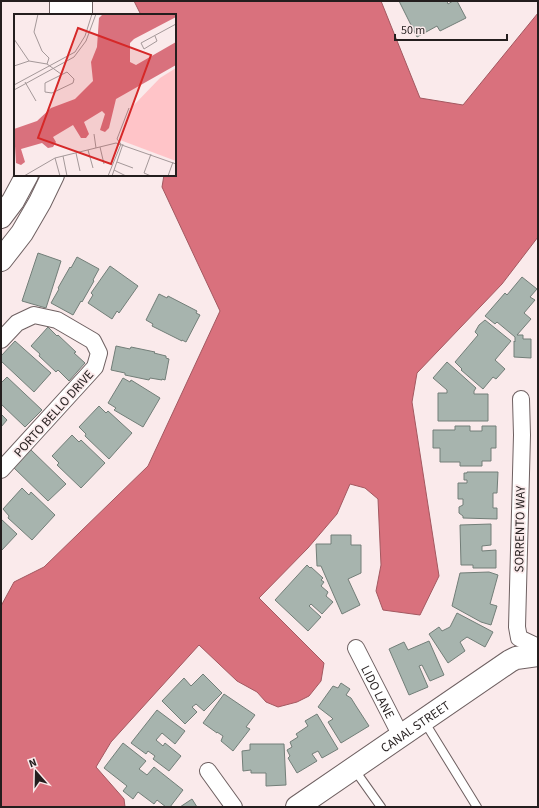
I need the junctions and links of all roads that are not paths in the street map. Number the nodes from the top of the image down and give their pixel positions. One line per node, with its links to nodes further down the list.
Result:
1 (61, 1): 3 (street)
2 (81, 1): 4 (street)
3 (61, 14)
4 (81, 14)
5 (26, 176): 7 (street)
6 (53, 176): 8 (street)
7 (1, 217)
8 (1, 260)
9 (1, 340): 11 (street, PORTO BELLO DRIVE)
10 (521, 399): 12 (street, SORRENTO WAY)
11 (1, 470)
12 (538, 647)
13 (356, 648): 16 (street, LIDO LANE)
14 (538, 655): 15 (street, CANAL STREET)
15 (424, 720): 16 (street, CANAL STREET); 22 (lane)
16 (401, 736): 17 (street, CANAL STREET)
17 (354, 768): 20 (street, CANAL STREET); 21 (lane)
18 (208, 771): 19 (street)
19 (234, 807)
20 (297, 807)
21 (381, 807)
22 (477, 807)

